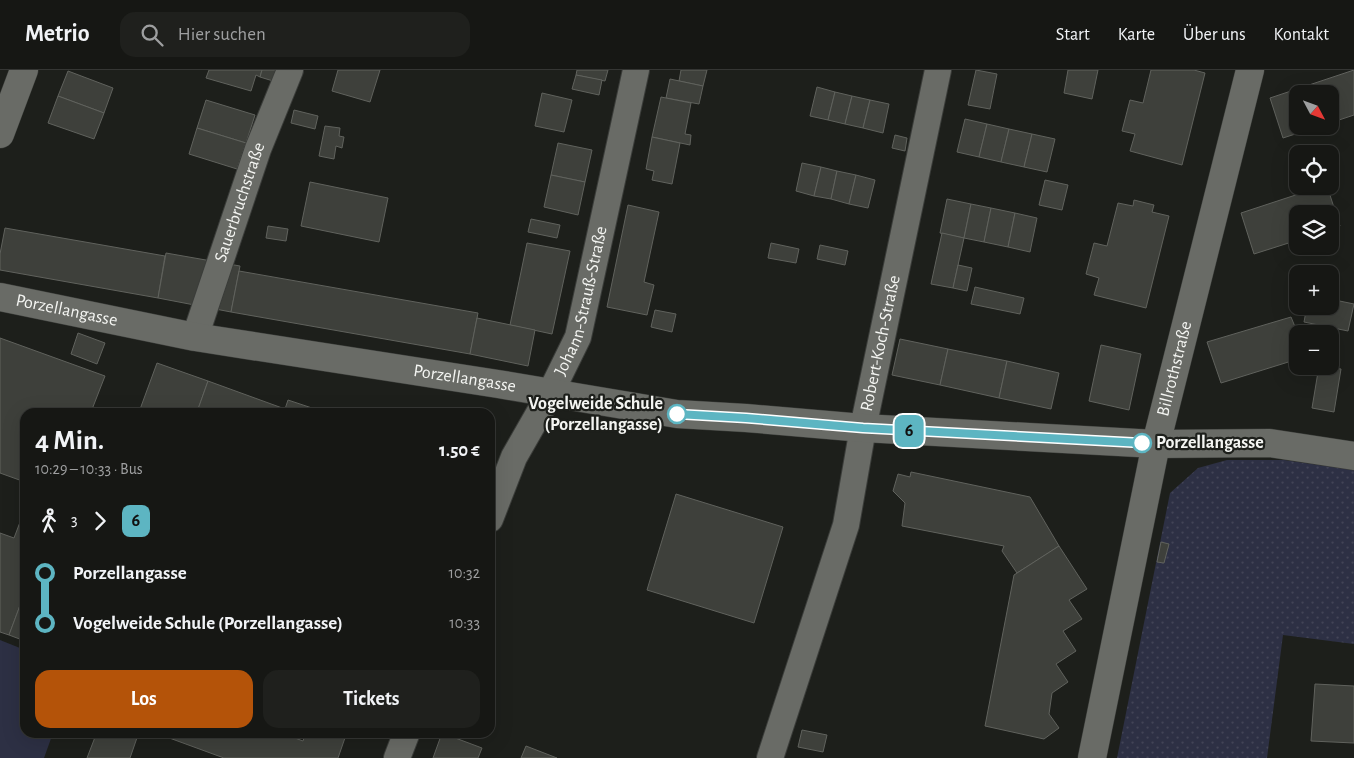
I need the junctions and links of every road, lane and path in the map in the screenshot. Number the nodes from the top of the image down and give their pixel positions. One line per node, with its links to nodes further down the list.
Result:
1 (24, 70): 6 (street)
2 (290, 70): 8 (street, Sauerbruchstraße)
3 (636, 70): 9 (street, Johann-Strauß-Straße)
4 (938, 70): 10 (street, Robert-Koch-Straße)
5 (1250, 70): 11 (street, Billrothstraße)
6 (0, 134)
7 (0, 297): 8 (street, Porzellangasse)
8 (195, 337): 9 (street, Porzellangasse)
9 (550, 394): 10 (street, Porzellangasse); 13 (street, Johann-Strauß-Straße)
10 (863, 428): 11 (street, Porzellangasse); 16 (street, Robert-Koch-Straße)
11 (1156, 444): 12 (street, Porzellangasse); 17 (street, Billrothstraße)
12 (1354, 456)
13 (495, 505)
14 (405, 738): 15 (street)
15 (397, 758)
16 (770, 758)
17 (1092, 758)

